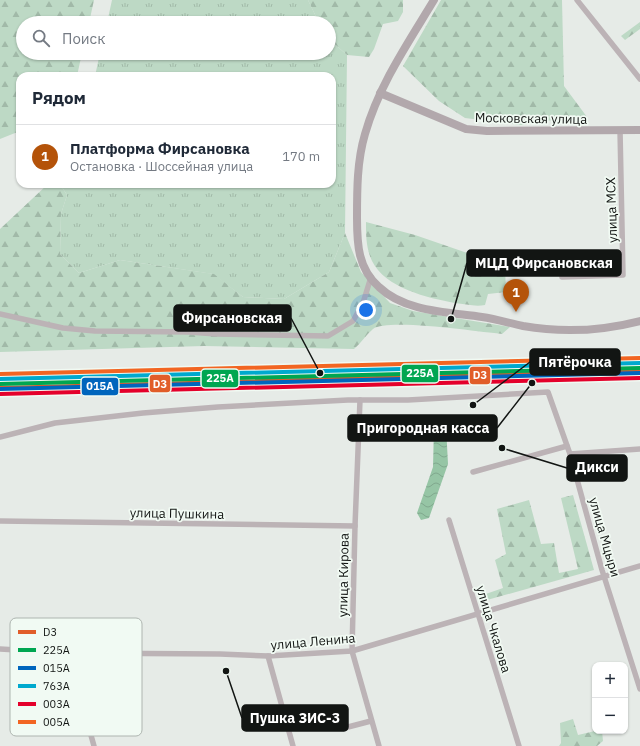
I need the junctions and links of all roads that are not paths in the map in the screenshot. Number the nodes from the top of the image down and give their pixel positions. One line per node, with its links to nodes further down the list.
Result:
1 (434, 0): 4 (street)
2 (577, 0): 3 (street)
3 (640, 79)
4 (380, 93): 5 (street, Московская улица); 7 (street)
5 (620, 130): 6 (street, Московская улица); 8 (street, улица МСХ)
6 (640, 130)
7 (371, 277): 9 (street); 10 (street)
8 (562, 277)
9 (0, 314)
10 (640, 321)
11 (360, 400): 12 (street); 13 (street, улица Мцыри); 19 (street, улица Кирова)
12 (0, 437)
13 (567, 446): 15 (street, улица Мцыри); 16 (street)
14 (640, 449): 15 (street)
15 (570, 454): 21 (street, улица Мцыри)
16 (473, 472)
17 (449, 520): 22 (street, улица Чкалова)
18 (0, 521): 19 (street, улица Пушкина)
19 (355, 526): 25 (street, улица Кирова)
20 (640, 566): 21 (street, улица Ленина)
21 (604, 576): 22 (street, улица Ленина); 28 (street, улица Мцыри)
22 (478, 613): 25 (street, улица Ленина); 35 (street, улица Чкалова)
23 (0, 649): 24 (street, улица Ленина)
24 (10, 649)
25 (352, 651): 27 (street, улица Ленина); 29 (street, улица Кирова)
26 (142, 653): 27 (street, улица Ленина)
27 (268, 656): 33 (street)
28 (640, 688)
29 (371, 721): 30 (street); 34 (street, улица Кирова)
30 (348, 727)
31 (91, 736): 32 (street)
32 (94, 746)
33 (292, 746)
34 (379, 746)
35 (519, 746)

